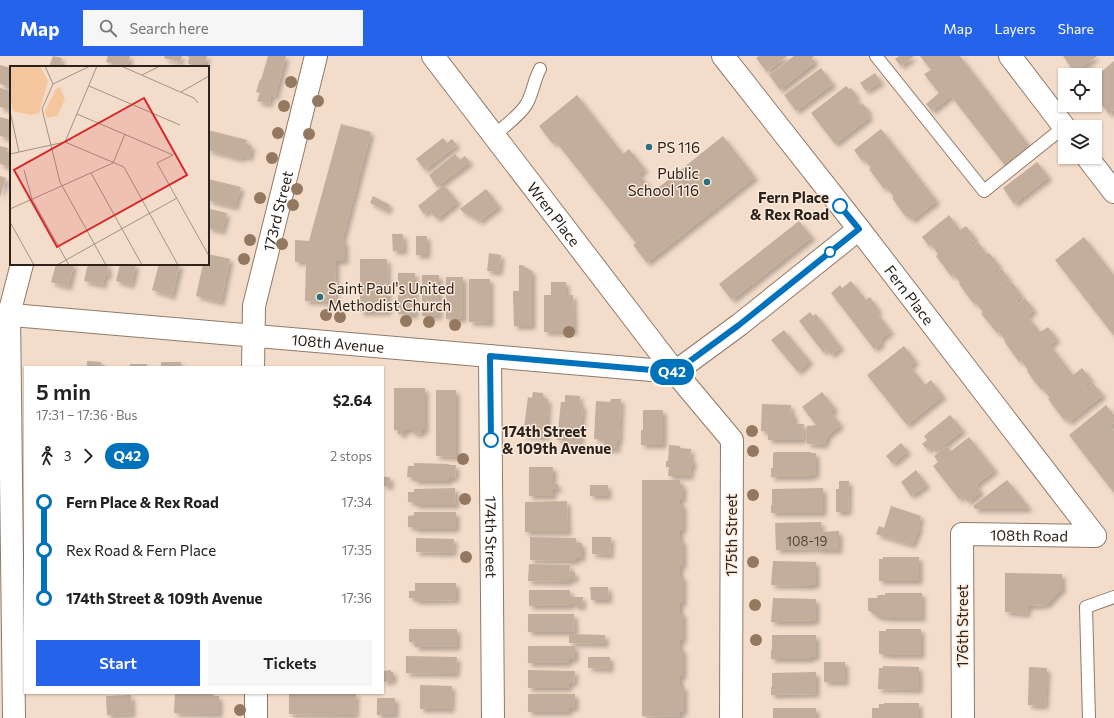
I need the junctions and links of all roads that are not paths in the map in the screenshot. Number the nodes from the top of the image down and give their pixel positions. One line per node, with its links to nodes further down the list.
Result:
1 (316, 56): 15 (street, 173rd Street)
2 (433, 56): 9 (street, Wren Place)
3 (723, 56): 12 (street, Fern Place)
4 (876, 56): 8 (lane)
5 (1010, 56): 7 (street)
6 (540, 70): 9 (lane)
7 (1059, 120)
8 (1058, 133)
9 (494, 136): 18 (street, Wren Place)
10 (1092, 164): 11 (street)
11 (1114, 192)
12 (859, 229): 18 (street); 20 (street, Fern Place)
13 (22, 265): 14 (street)
14 (4, 314): 15 (street, 108th Avenue); 23 (street)
15 (253, 336): 16 (street, 108th Avenue); 17 (street, 173rd Street)
16 (490, 356): 18 (street, 108th Avenue); 25 (street, 174th Street)
17 (253, 366)
18 (675, 372): 26 (street, 175th Street)
19 (962, 534): 20 (street, 108th Road); 27 (street, 176th Street)
20 (1095, 536)
21 (1114, 597): 28 (lane)
22 (256, 694): 24 (street)
23 (14, 718)
24 (256, 718)
25 (493, 718)
26 (731, 718)
27 (963, 718)
28 (1089, 718)

